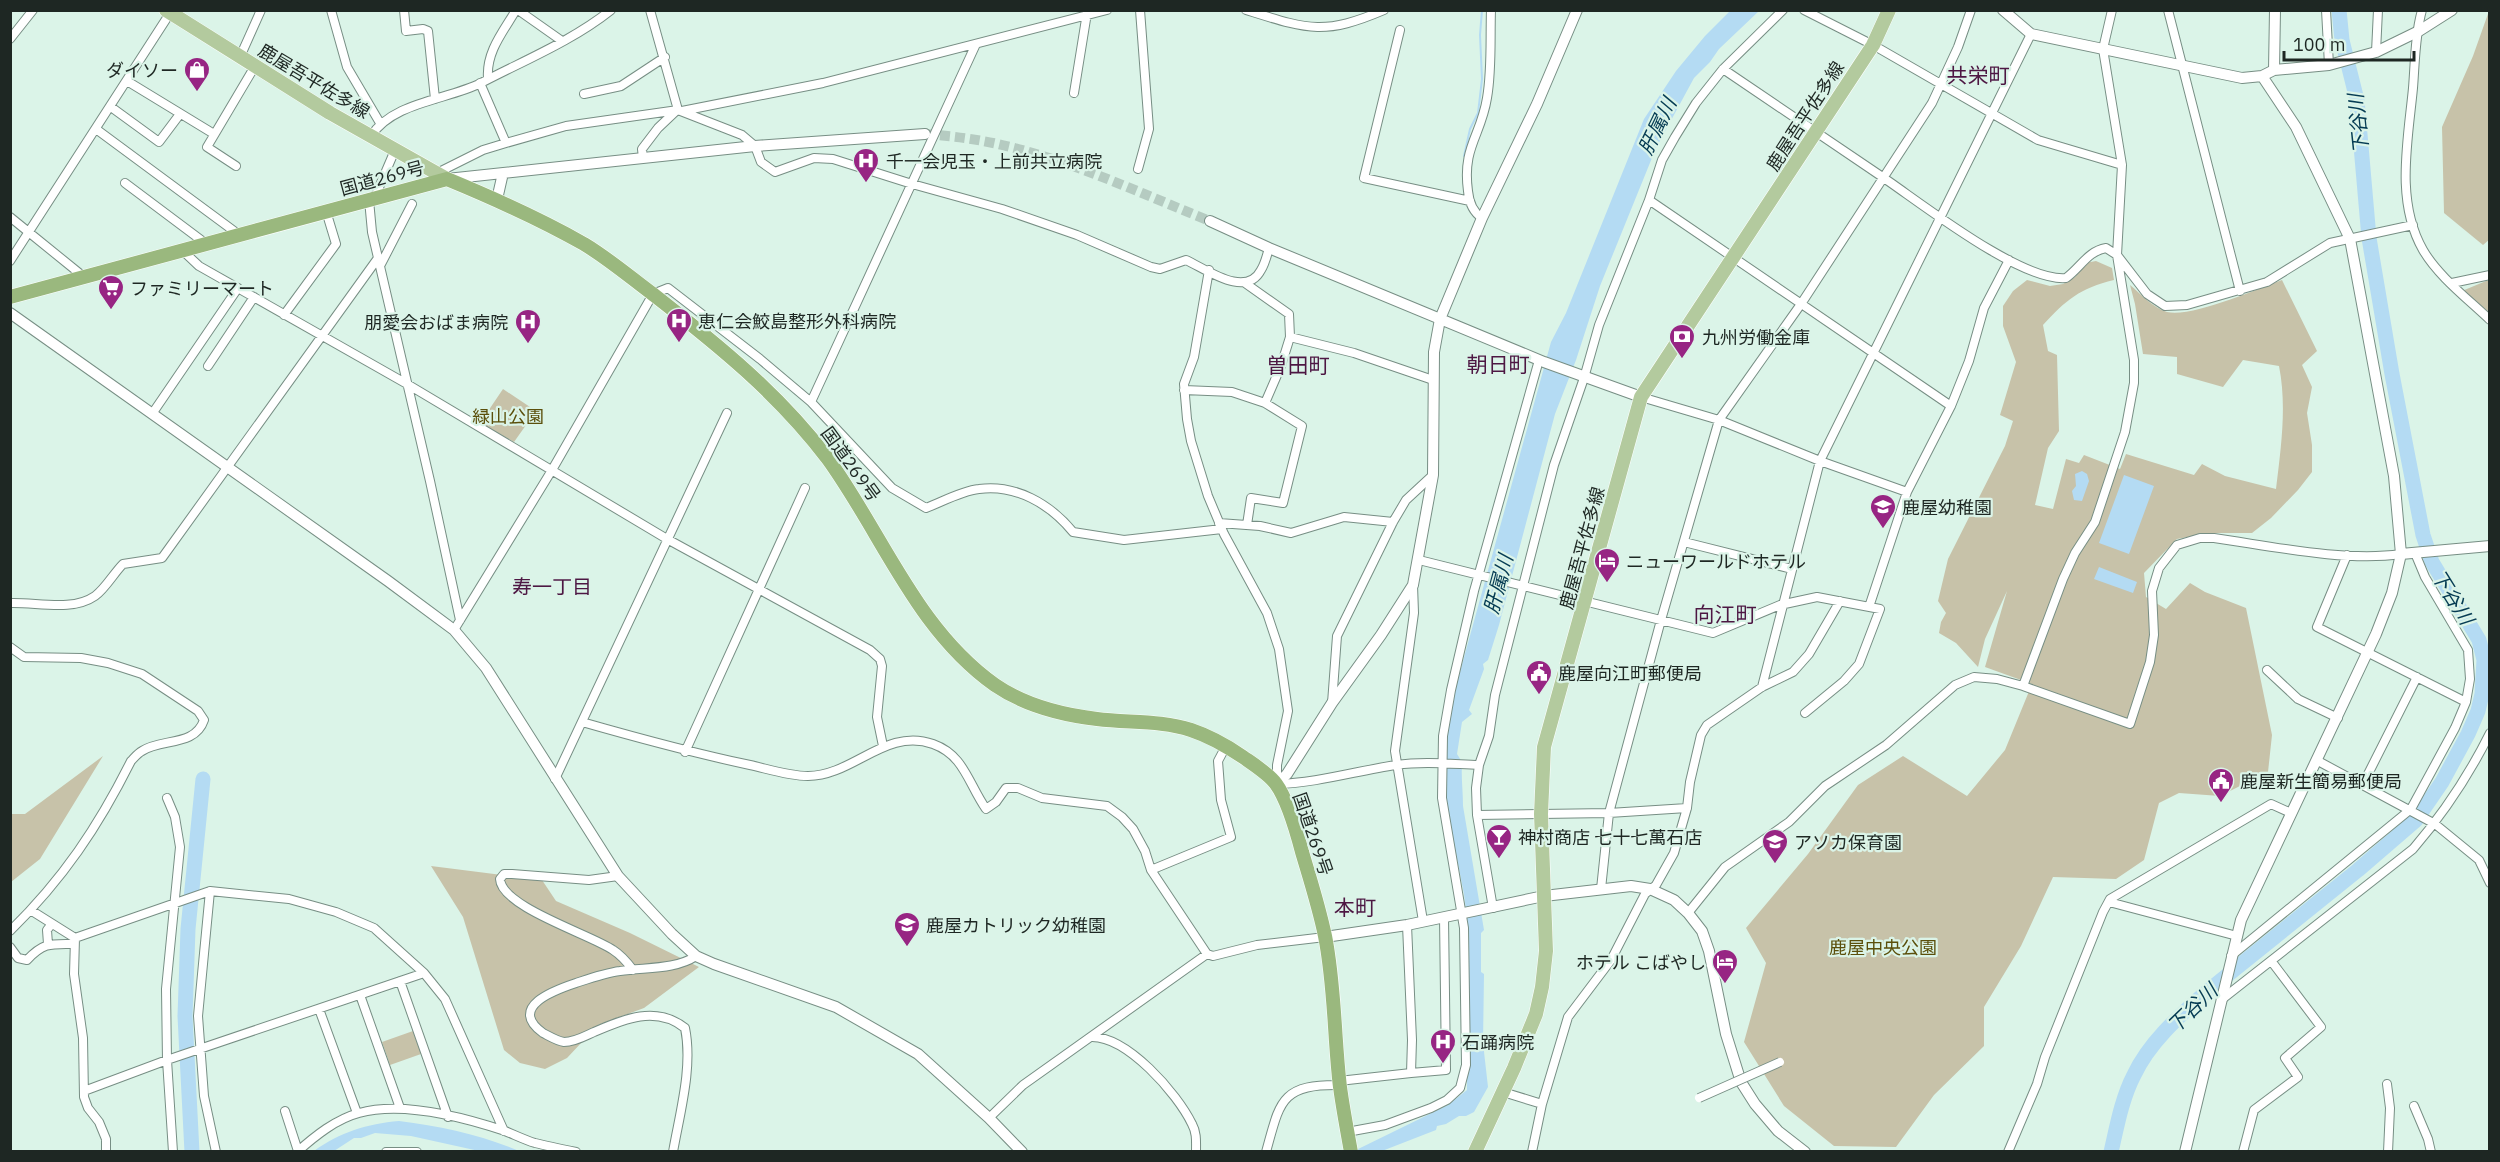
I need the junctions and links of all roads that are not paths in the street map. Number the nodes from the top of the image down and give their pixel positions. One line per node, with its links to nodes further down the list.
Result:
1 (33, 10): 31 (street)
2 (261, 10): 37 (street)
3 (331, 10): 56 (street)
4 (404, 10): 51 (street)
5 (517, 10): 32 (street); 45 (street)
6 (611, 10): 32 (street)
7 (650, 10): 38 (street)
8 (1107, 10): 27 (street)
9 (1140, 10): 68 (street)
10 (1246, 10): 11 (street)
11 (1384, 10)
12 (1491, 10): 77 (street)
13 (1578, 10): 81 (street)
14 (1782, 10): 42 (street)
15 (1804, 10): 34 (street)
16 (1889, 10): 34 (main road, 鹿屋吾平佐多線)
17 (1971, 10): 48 (street)
18 (2003, 10): 30 (street)
19 (2112, 10): 35 (street)
20 (2168, 10): 41 (street)
21 (2275, 10): 43 (street)
22 (2326, 10): 39 (street)
23 (2378, 10): 36 (street)
24 (2422, 10): 29 (street)
25 (2452, 10): 29 (street)
26 (170, 12): 37 (main road, 鹿屋吾平佐多線); 46 (street)
27 (1087, 13): 33 (street); 49 (street)
28 (1400, 30): 77 (street)
29 (2419, 31): 36 (street); 84 (street)
30 (2031, 34): 35 (street); 54 (street)
31 (10, 39)
32 (562, 41): 45 (street)
33 (976, 44): 53 (street); 73 (street)
34 (1873, 45): 48 (street); 58 (main road, 鹿屋吾平佐多線)
35 (2103, 50): 41 (street); 66 (street)
36 (2376, 52): 39 (street)
37 (240, 57): 40 (main road, 鹿屋吾平佐多線)
38 (665, 57): 50 (street); 53 (street)
39 (2333, 64): 43 (street)
40 (255, 66): 59 (street); 61 (main road, 鹿屋吾平佐多線)
41 (2183, 66): 44 (street); 102 (street)
42 (1723, 69): 58 (street); 75 (street)
43 (2274, 70): 44 (street)
44 (2262, 76): 87 (street)
45 (488, 78): 47 (street)
46 (127, 81): 52 (street); 55 (street)
47 (480, 84): 51 (street); 62 (street)
48 (1942, 84): 54 (street); 71 (street)
49 (1074, 93)
50 (585, 94)
51 (435, 99): 56 (street)
52 (111, 107): 55 (street); 57 (street)
53 (680, 111): 62 (street); 63 (street); 65 (street)
54 (1992, 112): 66 (street); 82 (street)
55 (180, 114): 59 (street)
56 (380, 123): 61 (street)
57 (96, 129): 85 (street); 86 (street)
58 (1816, 132): 71 (street); 92 (main road, 鹿屋吾平佐多線)
59 (214, 134): 67 (street)
60 (925, 134): 63 (street)
61 (371, 136): 64 (main road, 鹿屋吾平佐多線)
62 (506, 143): 70 (street)
63 (755, 146): 65 (street); 73 (street)
64 (395, 150): 70 (main road, 鹿屋吾平佐多線); 74 (street)
65 (642, 158): 69 (street)
66 (2122, 165): 91 (street)
67 (236, 166)
68 (1138, 169)
69 (503, 173): 70 (street); 76 (street)
70 (442, 176): 74 (highway, 国道269号); 76 (highway, 国道269号)
71 (1882, 177): 82 (street); 106 (street)
72 (125, 183): 88 (street)
73 (912, 184): 96 (street); 121 (street)
74 (372, 200): 79 (highway, 国道269号); 95 (street)
75 (1649, 200): 92 (street); 116 (street)
76 (499, 201): 103 (highway, 国道269号)
77 (1470, 201): 81 (street)
78 (412, 204): 95 (street)
79 (326, 211): 86 (highway, 国道269号); 108 (street)
80 (10, 217): 85 (street)
81 (1482, 218): 109 (street)
82 (1941, 218): 94 (street); 113 (street)
83 (1210, 220): 89 (street)
84 (2413, 225): 87 (street); 100 (street)
85 (29, 232): 93 (street); 98 (street)
86 (238, 234): 88 (highway, 国道269号)
87 (2355, 238): 102 (street); 139 (street)
88 (205, 243): 90 (highway, 国道269号)
89 (1269, 248): 99 (street); 109 (street)
90 (182, 250): 98 (highway, 国道269号); 101 (street)
91 (2117, 255): 94 (street); 102 (street); 160 (street)
92 (1734, 256): 106 (street); 120 (main road, 鹿屋吾平佐多線)
93 (10, 261)
94 (2009, 261): 123 (street)
95 (379, 262): 111 (street); 118 (street)
96 (1209, 270): 99 (street); 119 (street)
97 (2490, 274): 100 (street)
98 (84, 277): 104 (highway, 国道269号)
99 (1245, 283): 112 (street)
100 (2452, 283): 110 (street)
101 (238, 288): 105 (street); 125 (street)
102 (2240, 291)
103 (653, 294): 121 (street); 129 (street); 169 (highway, 国道269号)
104 (10, 297)
105 (254, 297): 108 (street); 115 (street)
106 (1801, 304): 113 (street); 126 (street)
107 (10, 313): 125 (street)
108 (284, 315): 111 (street)
109 (1440, 319): 114 (street); 117 (street)
110 (2490, 320)
111 (322, 337): 118 (street); 128 (street)
112 (1290, 337): 117 (street); 122 (street)
113 (1875, 354): 123 (street); 127 (street)
114 (1541, 361): 116 (street); 144 (street)
115 (208, 366)
116 (1582, 378): 120 (street); 145 (street)
117 (1433, 380): 130 (street)
118 (407, 384): 129 (street); 153 (street)
119 (1184, 390): 122 (street); 135 (street)
120 (1641, 397): 126 (street); 148 (main road, 鹿屋吾平佐多線)
121 (811, 402): 135 (street)
122 (1265, 403): 134 (street)
123 (1951, 406): 132 (street)
124 (727, 413): 136 (street)
125 (152, 414): 128 (street)
126 (1719, 420): 127 (street); 137 (street)
127 (1820, 462): 132 (street); 143 (street)
128 (228, 469): 150 (street); 155 (street)
129 (552, 470): 136 (street); 153 (street)
130 (1433, 475): 133 (street); 142 (street)
131 (805, 488): 147 (street)
132 (1906, 492): 152 (street)
133 (1392, 522): 134 (street); 163 (street)
134 (1247, 525): 135 (street)
135 (1220, 526): 176 (street)
136 (667, 539): 147 (street); 166 (street)
137 (1684, 542): 143 (street); 154 (street)
138 (2490, 546): 140 (street)
139 (2401, 554): 140 (street); 141 (street); 157 (street)
140 (2417, 554): 162 (street)
141 (2348, 555): 157 (street); 160 (street)
142 (1419, 560): 144 (street); 146 (street)
143 (1792, 569): 151 (street)
144 (1481, 574): 145 (street); 172 (street)
145 (1521, 584): 148 (street); 174 (street)
146 (1413, 585): 163 (street); 173 (street)
147 (760, 589): 168 (street); 170 (street)
148 (1586, 600): 154 (street); 183 (main road, 鹿屋吾平佐多線)
149 (1840, 601): 151 (street); 152 (street); 161 (street)
150 (10, 603)
151 (1783, 604): 154 (street); 161 (street)
152 (1869, 607): 164 (street)
153 (460, 620): 155 (street)
154 (1660, 620): 181 (street)
155 (454, 630): 175 (street)
156 (10, 647): 196 (street)
157 (2368, 652): 159 (street); 165 (street)
158 (2267, 670): 165 (street)
159 (2417, 677): 162 (street); 177 (street)
160 (2024, 686): 198 (street)
161 (1762, 687): 179 (street)
162 (2466, 702): 180 (street)
163 (1332, 703): 176 (street)
164 (1805, 713)
165 (2338, 718): 171 (street)
166 (582, 722): 170 (street); 175 (street)
167 (2490, 733): 185 (street)
168 (883, 746): 170 (street); 186 (street)
169 (1226, 746): 176 (highway, 国道269号); 186 (street)
170 (685, 752)
171 (2318, 761): 177 (street); 182 (street)
172 (1444, 763): 173 (street); 174 (street); 197 (street)
173 (1397, 765): 176 (street); 200 (street)
174 (1479, 765): 184 (street)
175 (555, 779): 187 (street)
176 (1276, 784): 205 (highway, 国道269号)
177 (2363, 784): 180 (street)
178 (167, 798): 194 (street)
179 (1687, 808): 181 (street); 190 (street)
180 (2411, 809): 185 (street); 211 (street)
181 (1609, 813): 183 (street); 189 (street)
182 (2291, 813): 193 (street); 204 (street)
183 (1540, 814): 184 (street); 192 (main road, 鹿屋吾平佐多線)
184 (1477, 815): 195 (street)
185 (2435, 824): 188 (street); 212 (street)
186 (1151, 870): 209 (street)
187 (618, 876): 210 (street); 213 (street)
188 (2490, 883)
189 (1601, 889): 190 (street); 192 (street)
190 (1650, 889): 198 (street); 229 (street)
191 (210, 891): 194 (street); 214 (street); 220 (street)
192 (1544, 896): 195 (street); 227 (main road, 鹿屋吾平佐多線)
193 (2109, 902): 204 (street); 254 (street)
194 (173, 905): 206 (street); 221 (street)
195 (1493, 908): 197 (street)
196 (32, 911): 201 (street); 203 (street)
197 (1463, 914): 199 (street); 237 (street)
198 (1688, 914): 253 (street)
199 (1444, 917): 200 (street); 223 (street)
200 (1424, 921): 202 (street)
201 (51, 925): 206 (street); 207 (street)
202 (1407, 925): 205 (street); 223 (street)
203 (10, 931)
204 (2237, 936): 211 (street)
205 (1325, 937): 209 (street); 224 (highway, 国道269号)
206 (75, 941): 207 (street); 226 (street)
207 (48, 944): 208 (street)
208 (10, 947)
209 (1207, 954): 219 (street)
210 (696, 956): 213 (street); 235 (street)
211 (2230, 960): 217 (street)
212 (2272, 962): 217 (street); 256 (street)
213 (633, 970): 247 (street)
214 (424, 973): 215 (street); 236 (street)
215 (400, 981): 216 (street); 234 (street)
216 (360, 995): 218 (street); 231 (street)
217 (2222, 997): 255 (street)
218 (319, 1009): 220 (street); 233 (street)
219 (1092, 1037): 235 (street); 249 (street)
220 (201, 1049): 221 (street); 242 (street)
221 (167, 1060): 226 (street); 241 (street)
222 (1780, 1062): 228 (street, bridge)
223 (1411, 1073): 224 (street)
224 (1340, 1083): 237 (highway, 国道269号); 250 (street)
225 (2388, 1084): 257 (street)
226 (84, 1091): 240 (street)
227 (1503, 1092): 229 (street); 251 (main road, 鹿屋吾平佐多線)
228 (1699, 1098)
229 (1542, 1104): 252 (street)
230 (2414, 1106): 258 (street)
231 (400, 1108): 233 (street); 234 (street)
232 (285, 1112): 239 (street)
233 (357, 1113): 239 (street)
234 (448, 1117): 236 (street)
235 (989, 1118): 248 (street)
236 (504, 1131): 238 (street)
237 (1349, 1142)
238 (533, 1143): 245 (street); 246 (street)
239 (297, 1151)
240 (106, 1152)
241 (173, 1152)
242 (216, 1152)
243 (386, 1152): 244 (street)
244 (417, 1152)
245 (546, 1152)
246 (576, 1152)
247 (673, 1152)
248 (1022, 1152)
249 (1196, 1152)
250 (1266, 1152)
251 (1475, 1152)
252 (1532, 1152)
253 (1805, 1152)
254 (2008, 1152)
255 (2185, 1152)
256 (2243, 1152)
257 (2388, 1152)
258 (2431, 1152)

